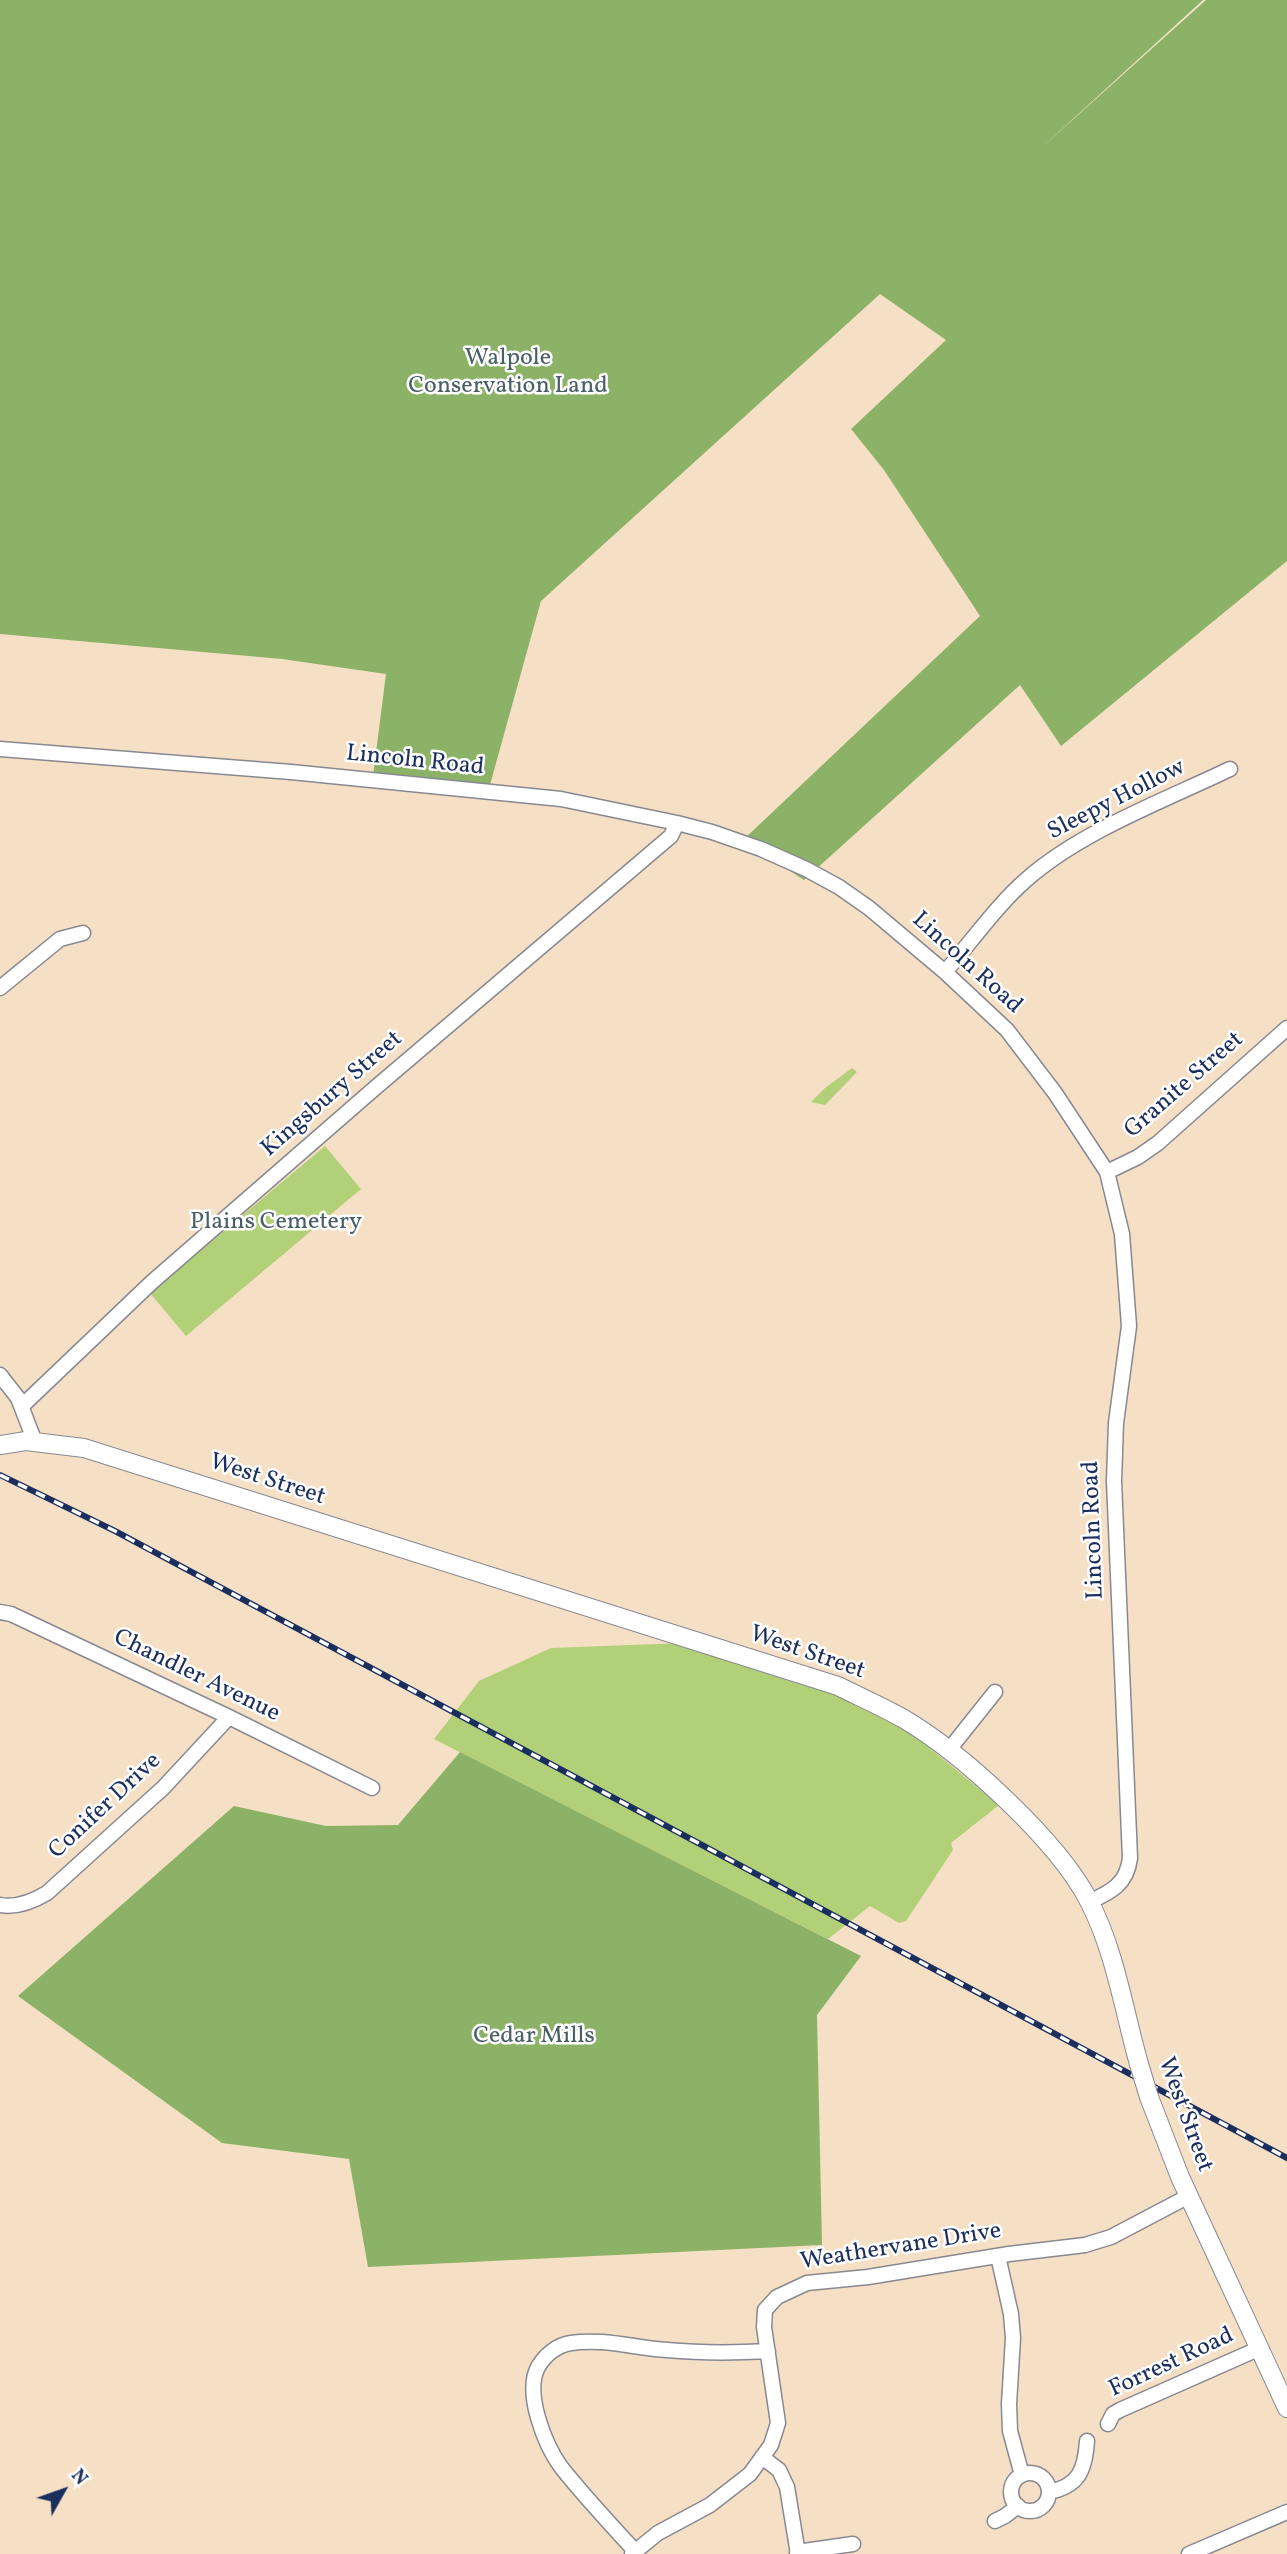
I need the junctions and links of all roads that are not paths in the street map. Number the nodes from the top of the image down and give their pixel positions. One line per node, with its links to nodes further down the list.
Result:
1 (0, 749): 3 (street, Lincoln Road)
2 (1230, 769): 5 (street, Sleepy Hollow)
3 (677, 823): 5 (street, Lincoln Road); 10 (street, Kingsbury Street)
4 (83, 933): 6 (street)
5 (945, 972): 8 (street, Lincoln Road)
6 (0, 988)
7 (1287, 1028): 8 (street, Granite Street)
8 (1107, 1172): 18 (street, Lincoln Road)
9 (0, 1375): 10 (street)
10 (22, 1406): 11 (street)
11 (35, 1442): 12 (main road, West Street); 16 (main road, West Street)
12 (8, 1444)
13 (0, 1612): 15 (street, Chandler Avenue)
14 (995, 1692): 16 (street)
15 (229, 1717): 17 (street, Chandler Avenue); 19 (street, Conifer Drive)
16 (948, 1751): 18 (main road, West Street)
17 (372, 1788)
18 (1089, 1902): 20 (main road, West Street, bridge)
19 (0, 1905)
20 (1189, 2196): 21 (street, Weathervane Drive); 22 (main road, West Street)
21 (998, 2256): 23 (street, Weathervane Drive); 28 (street)
22 (1258, 2349): 24 (main road, West Street); 25 (street, Forrest Road)
23 (768, 2351): 27 (street, Weathervane Drive); 34 (street)
24 (1287, 2408)
25 (1108, 2424)
26 (1087, 2441): 29 (street)
27 (762, 2457): 34 (street, Weathervane Drive); 35 (street)
28 (1022, 2475): 29 (street); 30 (street)
29 (1049, 2492): 30 (street)
30 (1017, 2506): 32 (street)
31 (1287, 2512): 36 (street)
32 (995, 2521)
33 (853, 2544): 35 (street)
34 (634, 2553)
35 (797, 2553)
36 (1189, 2554)

